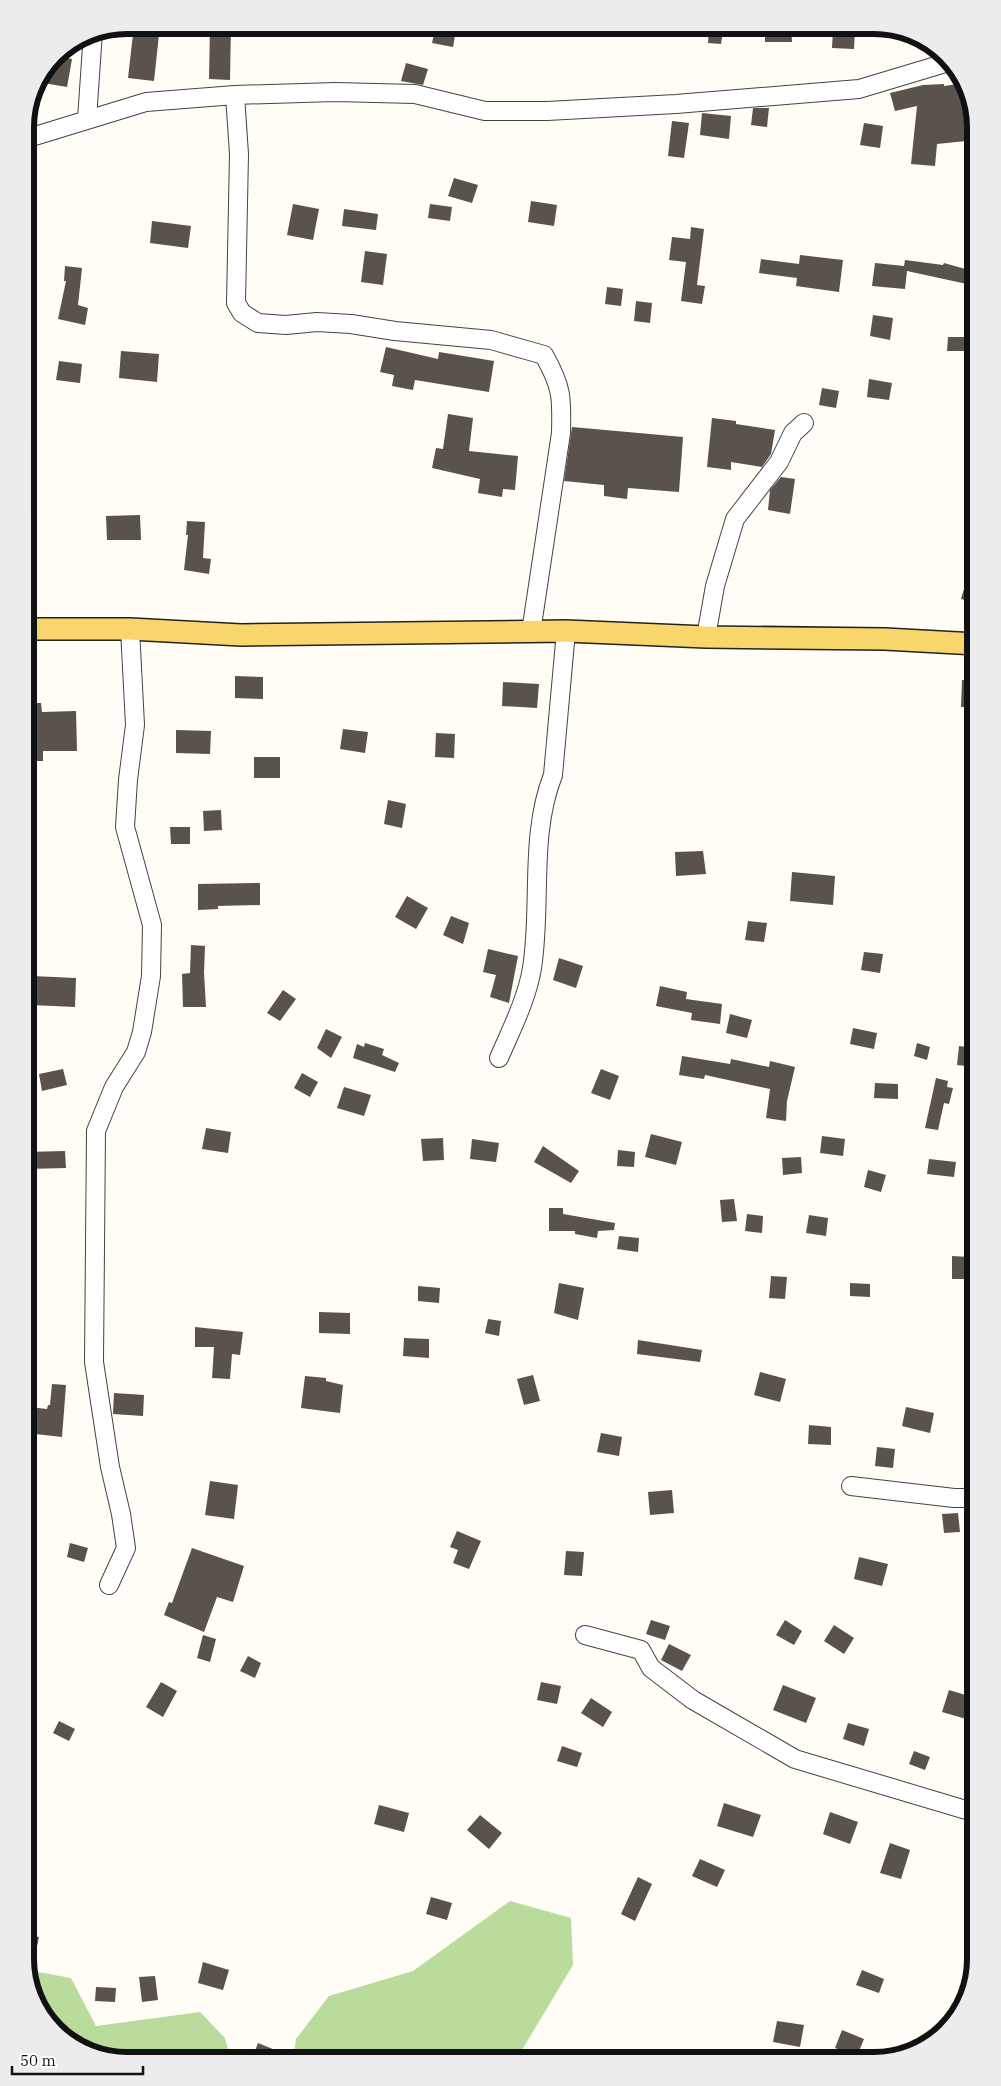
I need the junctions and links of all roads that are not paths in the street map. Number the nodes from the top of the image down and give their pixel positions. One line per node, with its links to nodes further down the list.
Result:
1 (93, 40): 4 (street)
2 (942, 64): 3 (street)
3 (235, 95): 4 (street); 9 (street)
4 (87, 119): 5 (street)
5 (34, 136)
6 (804, 422): 11 (street)
7 (34, 629): 8 (main road)
8 (130, 629): 9 (main road); 16 (street)
9 (531, 632): 10 (main road)
10 (566, 632): 11 (main road); 13 (street)
11 (706, 637): 12 (main road)
12 (967, 644)
13 (499, 1058)
14 (851, 1486): 15 (street)
15 (967, 1498)
16 (109, 1585)
17 (585, 1634): 18 (street)
18 (967, 1810)

